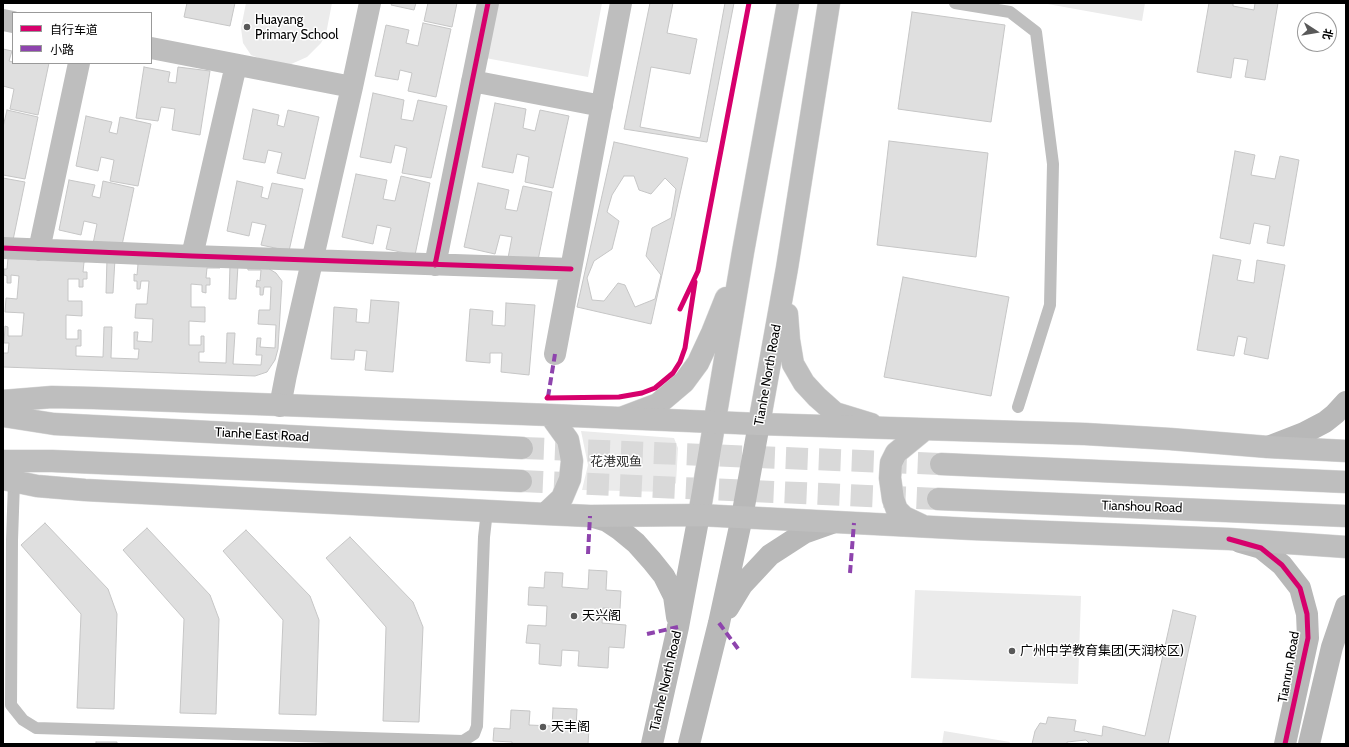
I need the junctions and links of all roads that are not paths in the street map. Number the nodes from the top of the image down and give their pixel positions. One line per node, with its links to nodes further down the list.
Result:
1 (370, 3): 11 (main road)
2 (488, 3): 10 (main road)
3 (621, 3): 12 (main road)
4 (788, 3): 15 (main road, Tianhe North Road)
5 (829, 3): 19 (main road, Tianhe North Road)
6 (955, 3): 25 (lane)
7 (152, 48): 9 (main road)
8 (79, 64): 14 (main road)
9 (236, 65): 11 (main road); 16 (main road)
10 (472, 81): 12 (main road); 18 (main road)
11 (352, 87): 17 (main road)
12 (602, 106): 20 (main road)
13 (3, 248): 14 (main road)
14 (39, 250): 16 (main road)
15 (743, 252): 28 (main road); 29 (main road, Tianhe North Road)
16 (192, 256): 17 (main road)
17 (312, 260): 18 (main road); 24 (main road)
18 (435, 265): 20 (main road)
19 (787, 268): 30 (main road, Tianhe North Road); 31 (main road)
20 (571, 269): 21 (main road)
21 (555, 354)
22 (3, 400): 24 (main road)
23 (1346, 402): 32 (main road)
24 (280, 406): 26 (main road)
25 (1018, 407)
26 (550, 415): 28 (main road); 42 (main road)
27 (3, 416): 33 (main road, Tianhe East Road)
28 (621, 418): 29 (main road)
29 (714, 422): 30 (main road); 43 (main road, Tianhe North Road)
30 (760, 424): 31 (main road); 45 (main road, Tianhe North Road)
31 (924, 430): 32 (main road); 48 (main road)
32 (1268, 447): 34 (main road)
33 (522, 448)
34 (1346, 451)
35 (3, 461): 38 (main road)
36 (941, 464): 39 (main road)
37 (9, 480): 41 (main road); 51 (lane)
38 (521, 481)
39 (1346, 482)
40 (938, 499): 46 (main road, Tianshou Road)
41 (487, 511): 42 (main road); 51 (lane)
42 (545, 514): 44 (main road)
43 (699, 515): 44 (main road); 45 (main road); 54 (main road, Tianhe North Road)
44 (590, 516): 54 (main road)
45 (742, 516): 47 (main road); 53 (main road, Tianhe North Road)
46 (1346, 516)
47 (836, 522): 48 (main road); 53 (main road)
48 (923, 526): 49 (main road)
49 (1229, 539): 50 (main road); 57 (main road, Tianrun Road)
50 (1346, 547)
51 (7, 600)
52 (1346, 606): 58 (main road)
53 (719, 623): 56 (main road, Tianhe North Road)
54 (678, 628): 55 (main road, Tianhe North Road)
55 (652, 744)
56 (689, 744)
57 (1285, 744)
58 (1309, 744)

